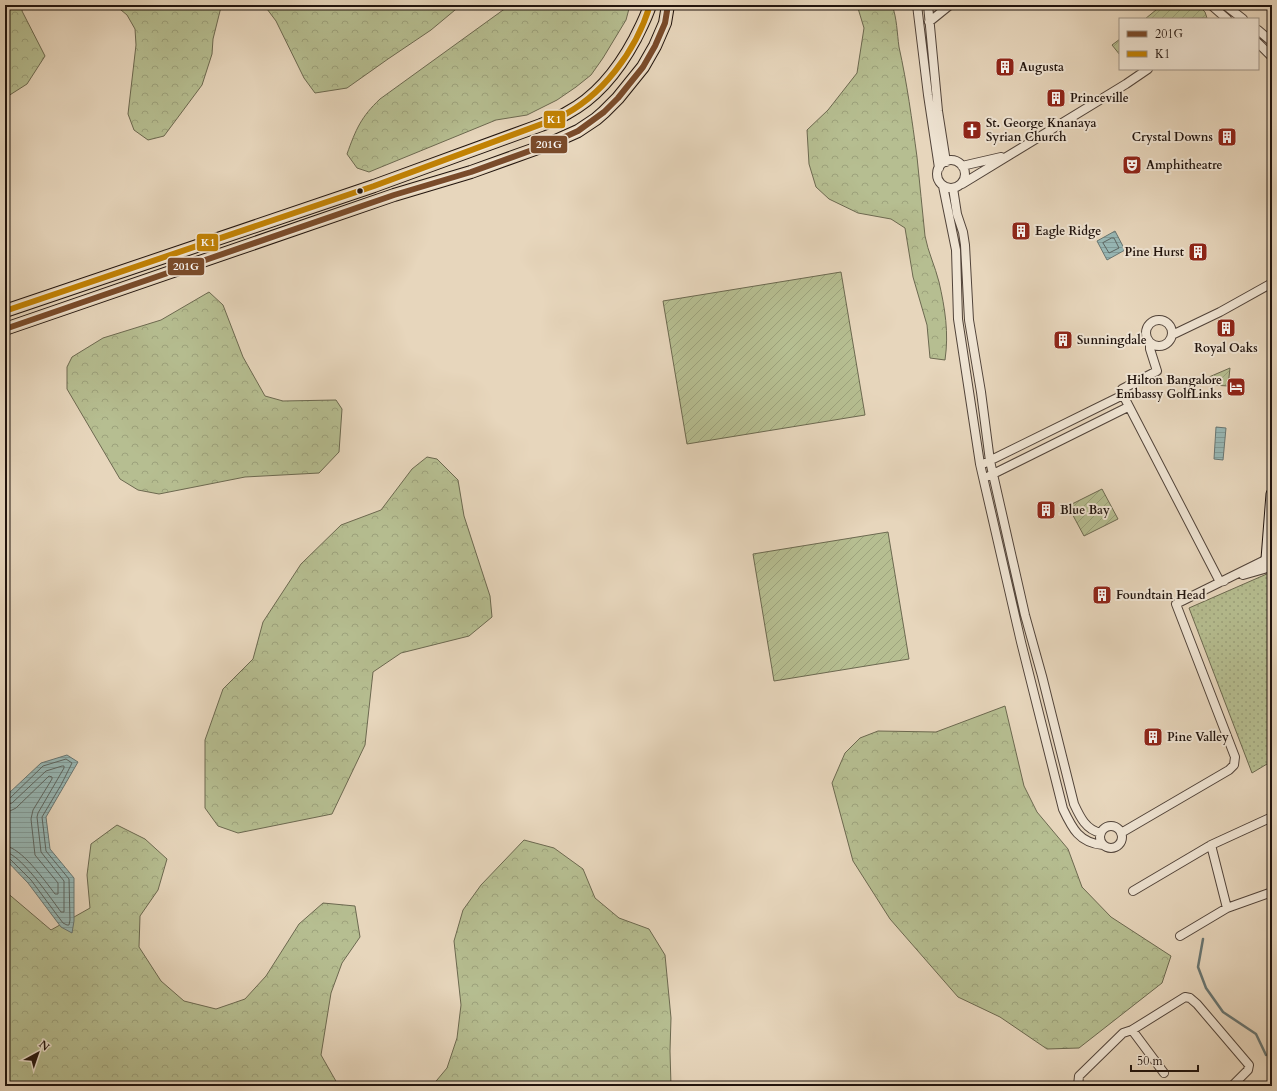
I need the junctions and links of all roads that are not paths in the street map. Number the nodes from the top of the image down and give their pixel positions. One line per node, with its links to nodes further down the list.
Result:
1 (650, 5): 22 (main road)
2 (668, 5): 25 (main road)
3 (917, 5): 20 (street)
4 (928, 5): 11 (street)
5 (950, 5): 11 (street)
6 (1211, 5): 9 (street)
7 (1225, 5): 8 (street)
8 (1232, 11): 9 (street); 10 (street)
9 (1224, 18)
10 (1242, 18)
11 (929, 22): 18 (street)
12 (1259, 31): 13 (street)
13 (1272, 42)
14 (1259, 44): 15 (street)
15 (1272, 57)
16 (1147, 70): 17 (street)
17 (1007, 155): 19 (street); 21 (street)
18 (946, 162): 19 (street); 20 (street)
19 (962, 166): 21 (street)
20 (939, 168): 23 (street)
21 (962, 184): 24 (street)
22 (374, 186): 25 (main road); 27 (main road)
23 (943, 186): 24 (street); 34 (street)
24 (953, 188): 33 (street)
25 (379, 201): 28 (main road)
26 (1272, 283): 29 (street)
27 (5, 311)
28 (5, 329)
29 (1172, 336): 30 (street); 30 (street)
30 (1150, 342): 31 (street)
31 (1123, 396): 32 (street); 33 (street)
32 (1128, 407): 35 (street); 39 (street)
33 (990, 461): 34 (street); 35 (street)
34 (980, 464): 36 (street)
35 (993, 475): 36 (street); 41 (street)
36 (984, 478): 43 (street)
37 (1272, 494): 38 (street)
38 (1270, 563): 39 (street)
39 (1220, 582): 42 (street)
40 (1272, 817): 44 (street)
41 (1101, 833): 42 (street); 43 (street)
42 (1121, 833): 43 (street)
43 (1103, 845)
44 (1211, 846): 45 (street); 47 (street)
45 (1133, 891)
46 (1272, 892): 47 (street)
47 (1227, 908): 48 (street)
48 (1180, 936)
49 (1132, 1030): 50 (street); 51 (street); 52 (street)
50 (1164, 1072)
51 (1078, 1086)
52 (1232, 1086)

